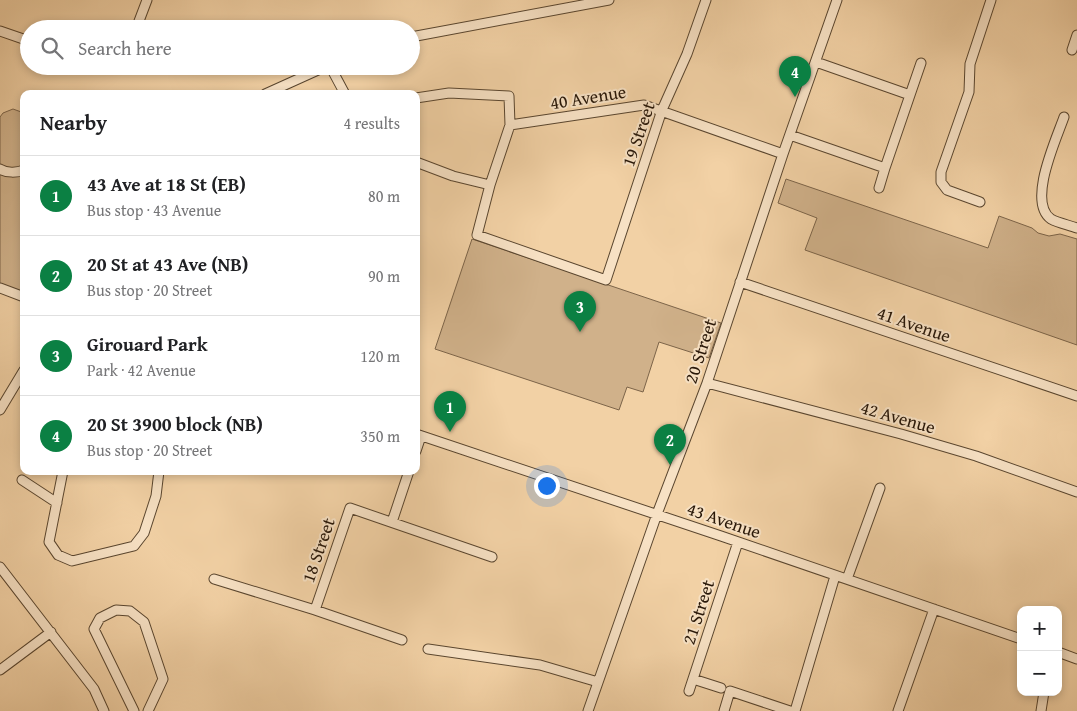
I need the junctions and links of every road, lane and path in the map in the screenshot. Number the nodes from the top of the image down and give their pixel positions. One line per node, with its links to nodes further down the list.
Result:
1 (147, 0): 6 (street)
2 (609, 0): 9 (street)
3 (706, 0): 20 (street, 19 Street)
4 (837, 0): 12 (street, 20 Street)
5 (991, 0): 31 (street)
6 (139, 20)
7 (0, 31): 10 (street)
8 (1077, 35): 11 (street)
9 (420, 36)
10 (20, 38)
11 (1072, 50)
12 (816, 62): 18 (street); 23 (street, 20 Street)
13 (921, 63): 18 (street)
14 (308, 75): 16 (street)
15 (334, 75): 17 (street)
16 (274, 90)
17 (343, 90)
18 (910, 95): 26 (street)
19 (420, 97): 22 (street)
20 (662, 110): 22 (street, 40 Avenue); 24 (street, 40 Avenue); 29 (street, 19 Street)
21 (1064, 117): 32 (street)
22 (510, 125): 29 (street)
23 (790, 135): 24 (street, 20 Street); 26 (street)
24 (783, 154): 33 (street, 20 Street)
25 (420, 164): 29 (street)
26 (886, 168): 30 (street)
27 (0, 169): 28 (street)
28 (20, 172)
29 (490, 184)
30 (879, 188)
31 (980, 202)
32 (1077, 228)
33 (740, 282): 37 (street, 20 Street); 38 (street, 41 Avenue)
34 (0, 288): 35 (street)
35 (20, 295)
36 (20, 377): 39 (street)
37 (707, 383): 46 (street, 42 Avenue); 48 (street, 20 Street)
38 (1077, 396)
39 (0, 410)
40 (420, 435): 48 (street, 43 Avenue)
41 (62, 475): 47 (street)
42 (159, 475): 47 (street)
43 (408, 475): 49 (street)
44 (22, 480): 47 (street)
45 (880, 488): 55 (street)
46 (1077, 492)
47 (57, 503)
48 (657, 514): 50 (street, 43 Avenue); 66 (street, 20 Street)
49 (392, 522): 51 (street); 57 (street, 18 Street)
50 (738, 542): 53 (street, 43 Avenue); 65 (street, 21 Street)
51 (492, 557)
52 (0, 567): 58 (street)
53 (834, 576): 55 (street, 43 Avenue); 76 (street)
54 (214, 579): 57 (street)
55 (847, 579): 56 (street, 43 Avenue)
56 (934, 609): 59 (street, 43 Avenue); 77 (street)
57 (315, 610): 60 (street)
58 (52, 632): 64 (street); 70 (street)
59 (1017, 638)
60 (402, 640)
61 (428, 650): 66 (street)
62 (1062, 653): 63 (street)
63 (1077, 659)
64 (0, 670)
65 (693, 679): 67 (street); 68 (street, 21 Street)
66 (598, 682): 73 (street, 20 Street)
67 (721, 688)
68 (689, 691)
69 (1043, 696): 78 (street)
70 (104, 711)
71 (134, 711): 72 (street)
72 (148, 711)
73 (588, 711)
74 (724, 711): 75 (street)
75 (790, 711)
76 (795, 711)
77 (898, 711)
78 (1041, 711)

